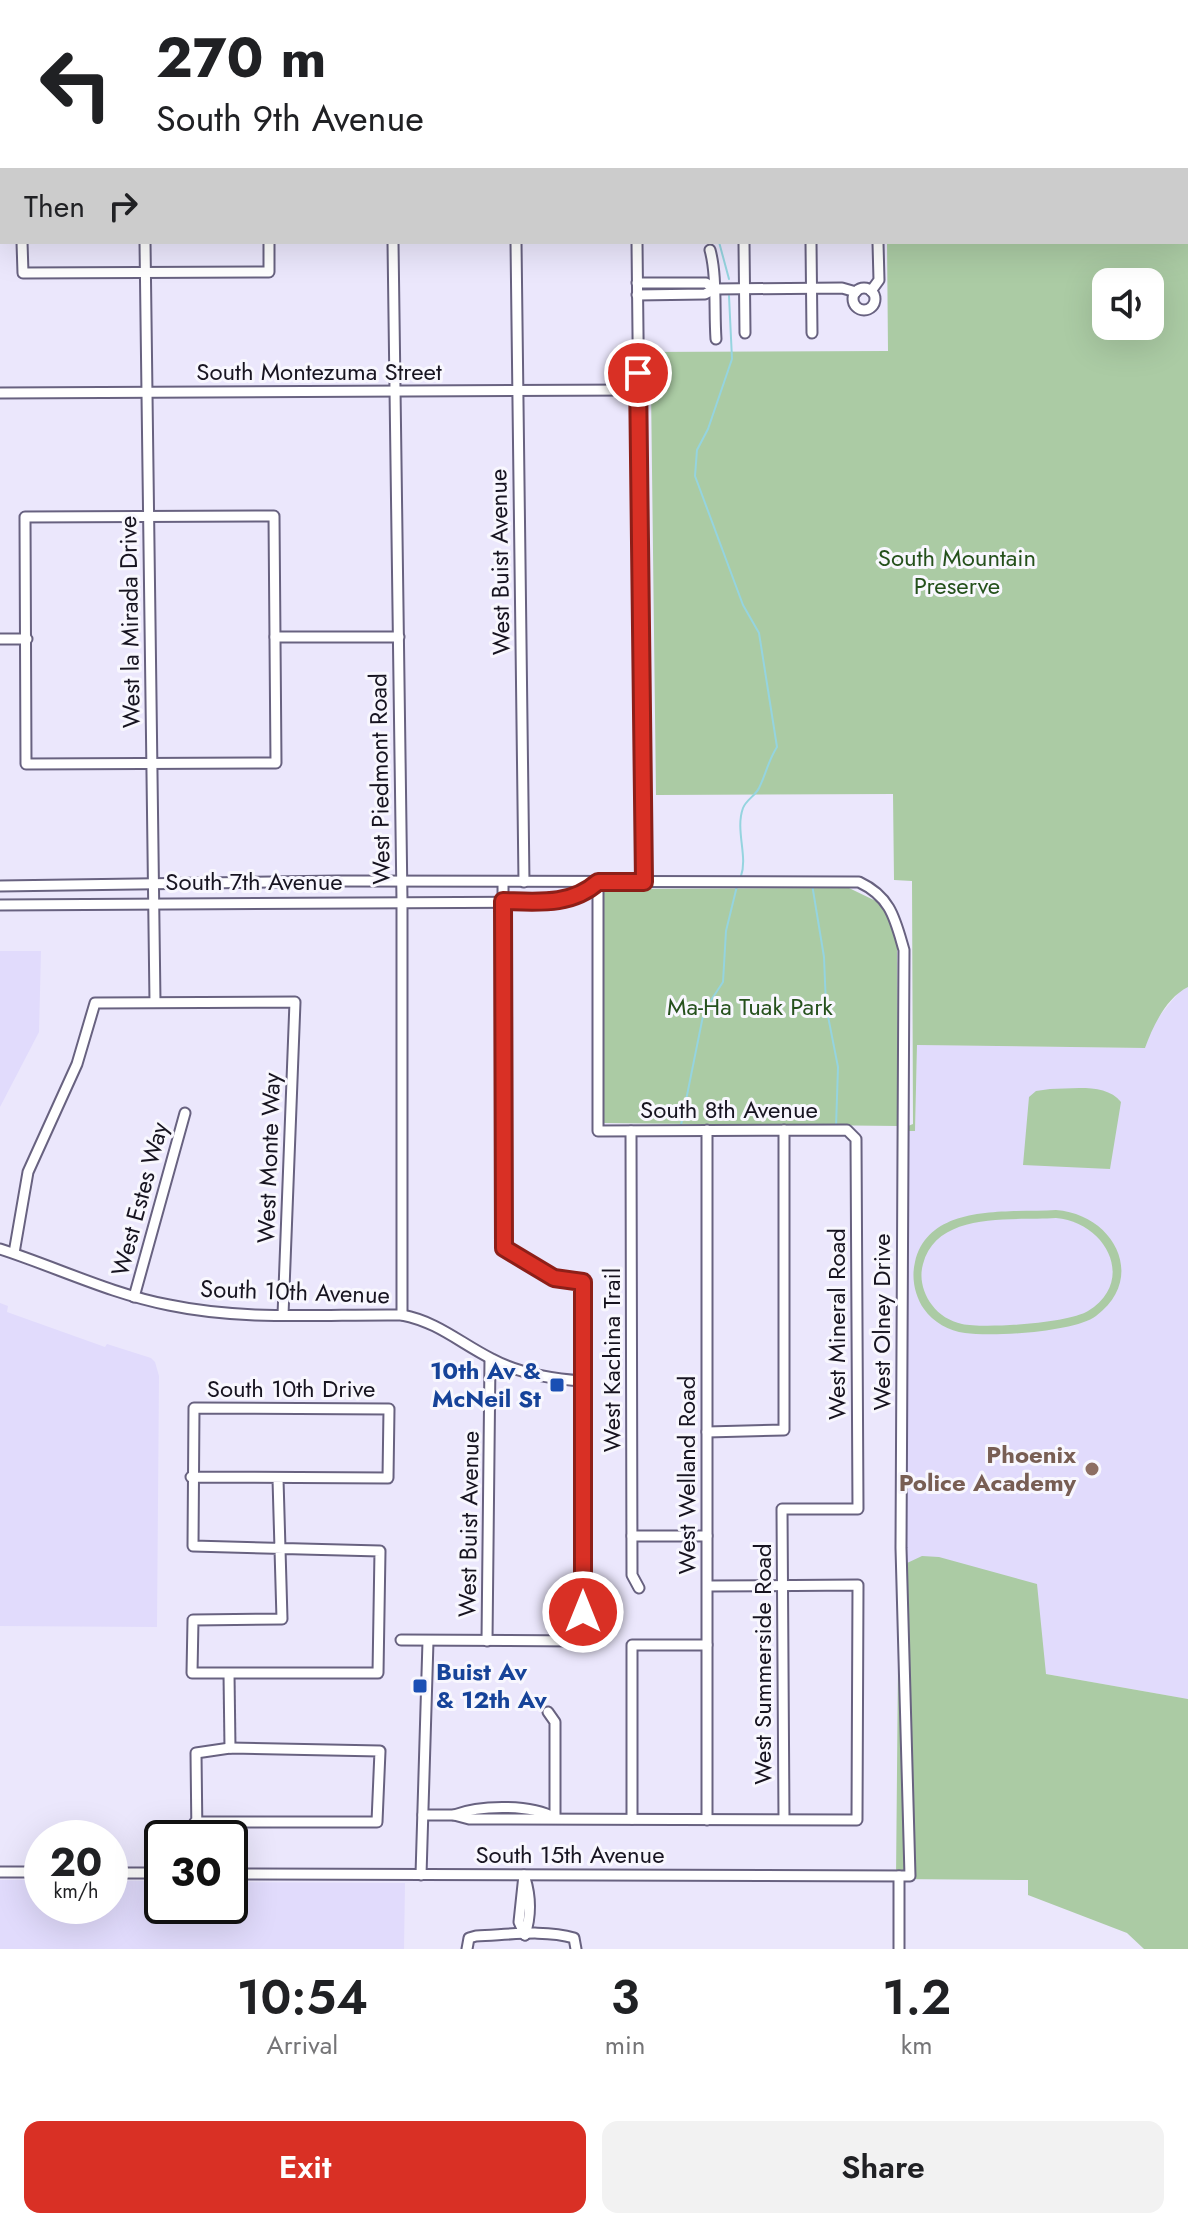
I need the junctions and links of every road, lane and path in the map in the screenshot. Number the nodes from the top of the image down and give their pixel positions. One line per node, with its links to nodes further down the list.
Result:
1 (22, 244): 11 (street)
2 (145, 244): 11 (street, West la Mirada Drive)
3 (269, 244): 11 (street)
4 (393, 244): 23 (street, West Piedmont Road)
5 (516, 244): 24 (street, West Buist Avenue)
6 (637, 244): 12 (street)
7 (744, 244): 15 (street)
8 (811, 244): 14 (street)
9 (878, 244): 16 (street)
10 (710, 250): 13 (street)
11 (146, 272): 25 (street, West la Mirada Drive)
12 (637, 283): 13 (street); 18 (street)
13 (713, 288): 15 (street); 18 (street); 21 (street)
14 (812, 288): 15 (street); 17 (street); 20 (street)
15 (744, 289): 19 (street)
16 (871, 291): 17 (street); 17 (street)
17 (856, 292)
18 (637, 295): 22 (street)
19 (745, 333)
20 (812, 333)
21 (716, 339)
22 (639, 390): 24 (street, South Montezuma Street); 38 (street)
23 (395, 391): 24 (street, South Montezuma Street); 25 (street, South Montezuma Street); 29 (street, West Piedmont Road)
24 (518, 391): 36 (street, West Buist Avenue)
25 (148, 392): 26 (street, South Montezuma Street); 27 (street, West la Mirada Drive)
26 (0, 393)
27 (149, 516): 28 (street); 31 (street); 32 (street, West la Mirada Drive)
28 (275, 637): 29 (street); 32 (street)
29 (399, 637): 34 (street, West Piedmont Road)
30 (0, 639): 31 (street)
31 (27, 639): 32 (street)
32 (152, 762): 33 (street, West la Mirada Drive)
33 (153, 882): 34 (street, South 7th Avenue); 40 (street, South 7th Avenue); 43 (street, West la Mirada Drive)
34 (401, 882): 35 (street, South 7th Avenue); 41 (street, West Piedmont Road)
35 (503, 882): 36 (street, South 7th Avenue); 42 (street)
36 (524, 882): 37 (street, South 7th Avenue)
37 (598, 882): 38 (street, South 7th Avenue); 42 (street, South 7th Avenue); 49 (street, South 8th Avenue)
38 (644, 882): 39 (street, South 7th Avenue)
39 (859, 882): 87 (street, West Olney Drive)
40 (0, 886)
41 (402, 901): 42 (street, South 7th Avenue); 43 (street, South 7th Avenue); 55 (street, West Piedmont Road)
42 (503, 901): 57 (street)
43 (153, 903): 44 (street, South 7th Avenue); 45 (street, West la Mirada Drive)
44 (0, 905)
45 (155, 1002): 52 (street); 54 (street, West Monte Way)
46 (185, 1113): 53 (street, West Estes Way)
47 (707, 1130): 48 (street, South 8th Avenue); 49 (street, South 8th Avenue); 58 (street, West Welland Road)
48 (784, 1130): 50 (street, South 8th Avenue); 58 (street)
49 (631, 1131): 62 (street, West Kachina Trail)
50 (856, 1139): 61 (street, West Mineral Road)
51 (0, 1249): 52 (street, South 10th Avenue)
52 (14, 1253): 53 (street, South 10th Avenue)
53 (134, 1297): 54 (street, South 10th Avenue)
54 (283, 1315): 55 (street, South 10th Avenue)
55 (402, 1315): 56 (street, South 10th Avenue)
56 (490, 1359): 57 (street, South 10th Avenue); 70 (street, West Buist Avenue)
57 (583, 1381): 70 (street)
58 (707, 1432): 63 (street, West Welland Road)
59 (191, 1477): 60 (street); 60 (street, South 10th Drive); 64 (street)
60 (278, 1479): 64 (street)
61 (782, 1509): 66 (street, West Summerside Road)
62 (632, 1536): 63 (street); 67 (street, West Kachina Trail)
63 (707, 1536): 65 (street, West Welland Road)
64 (281, 1549): 72 (street); 72 (street)
65 (708, 1586): 66 (street); 71 (street, West Welland Road)
66 (782, 1586): 78 (street, West Summerside Road); 78 (street)
67 (639, 1588)
68 (401, 1640): 69 (street)
69 (428, 1641): 70 (street); 75 (street, West Buist Avenue)
70 (487, 1641)
71 (707, 1645): 77 (street); 80 (street, West Welland Road)
72 (229, 1674): 74 (street)
73 (548, 1712): 76 (street)
74 (230, 1748): 79 (street); 81 (street)
75 (423, 1815): 76 (street); 85 (street, West Buist Avenue)
76 (555, 1818): 77 (street)
77 (632, 1819): 80 (street)
78 (784, 1819): 80 (street)
79 (195, 1820)
80 (707, 1820)
81 (248, 1822)
82 (0, 1872): 83 (street)
83 (24, 1872)
84 (248, 1874): 85 (street, South 15th Avenue)
85 (421, 1875): 86 (street, South 15th Avenue)
86 (524, 1875): 87 (street, South 15th Avenue); 88 (street)
87 (904, 1876): 91 (street, West Olney Drive)
88 (525, 1935): 89 (street); 90 (street)
89 (575, 1944)
90 (467, 1949)
91 (899, 1949)

